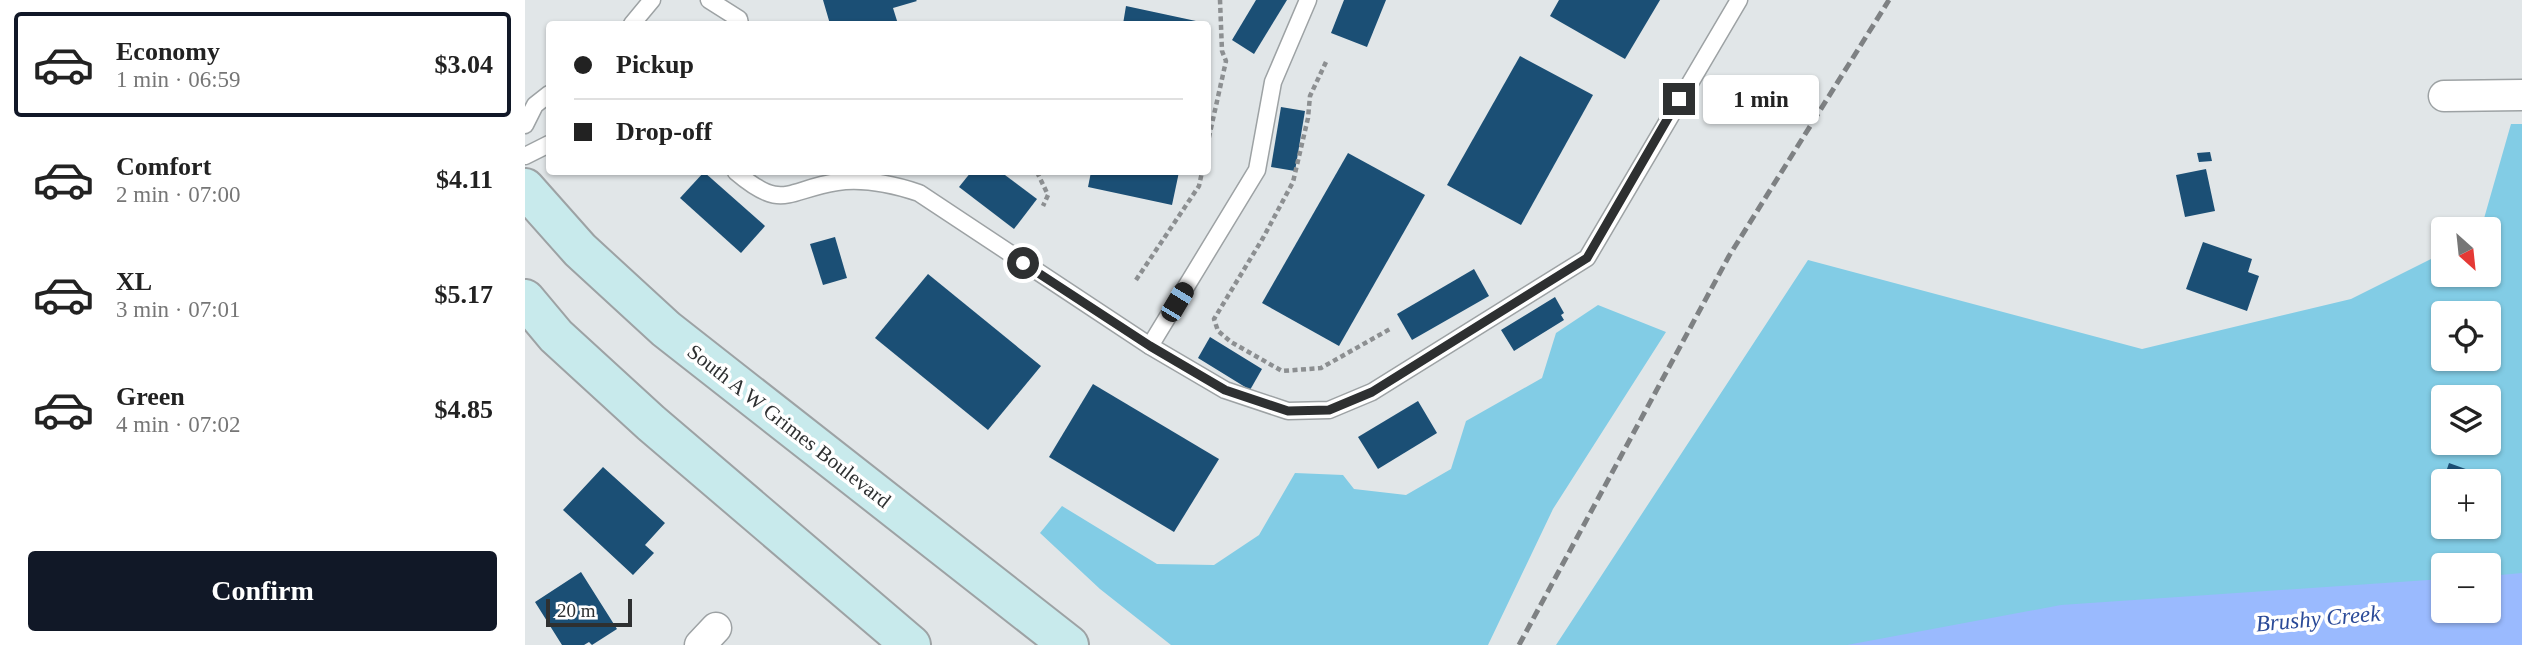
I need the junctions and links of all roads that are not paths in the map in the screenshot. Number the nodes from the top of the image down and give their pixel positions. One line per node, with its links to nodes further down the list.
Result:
1 (652, 0): 5 (lane)
2 (709, 0): 6 (lane)
3 (1308, 0): 16 (lane)
4 (1739, 0): 16 (lane)
5 (634, 21)
6 (739, 21)
7 (2522, 95): 9 (street)
8 (546, 96): 10 (lane)
9 (2444, 96)
10 (525, 125)
11 (546, 146): 12 (lane)
12 (525, 156)
13 (740, 175): 16 (lane)
14 (525, 188): 18 (main road, South A W Grimes Boulevard)
15 (525, 299): 17 (main road)
16 (1150, 346)
17 (911, 645)
18 (1069, 645)

